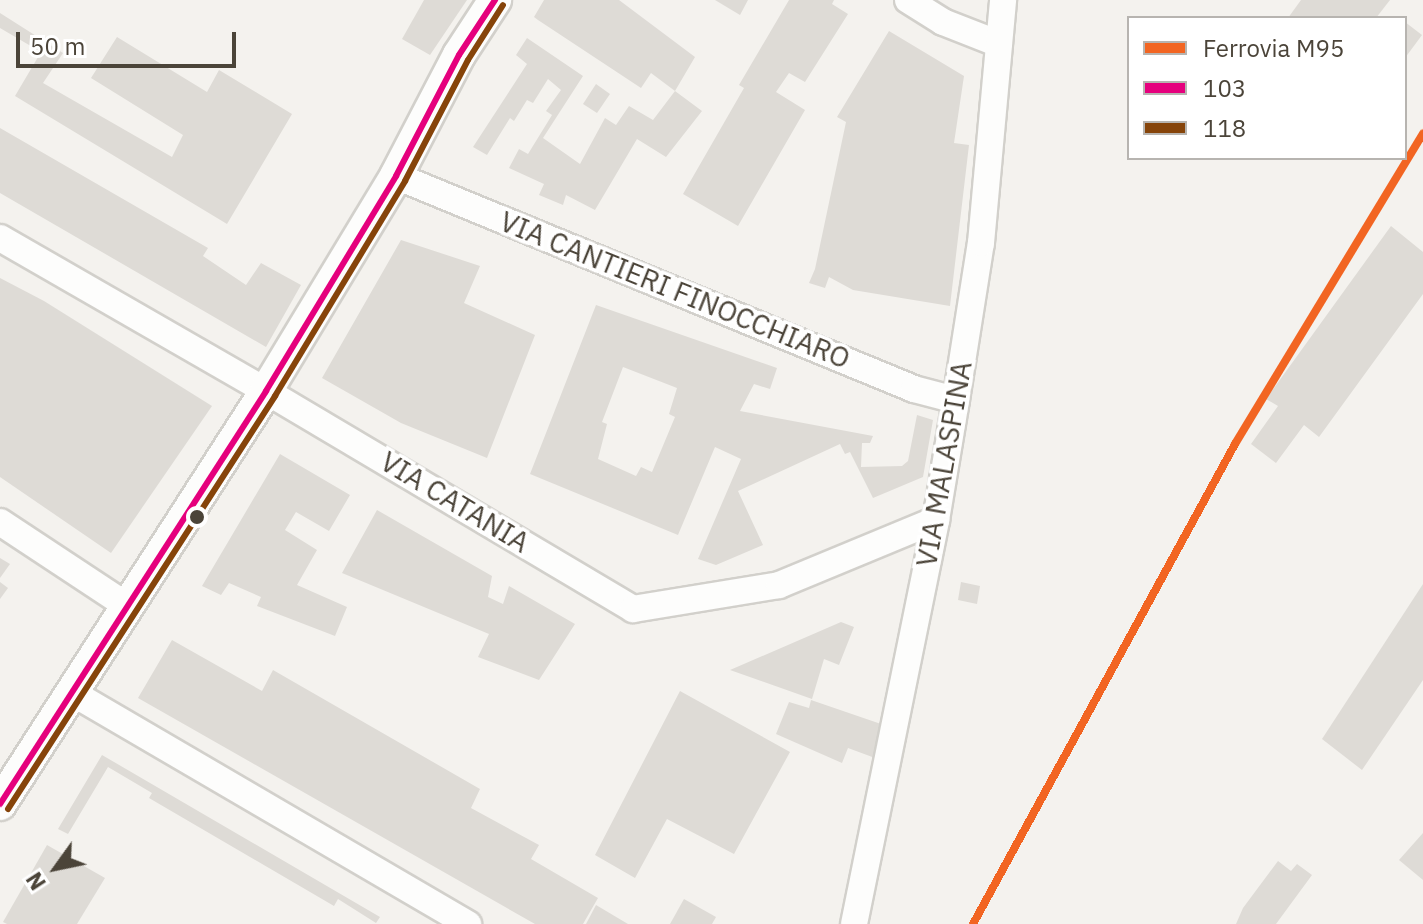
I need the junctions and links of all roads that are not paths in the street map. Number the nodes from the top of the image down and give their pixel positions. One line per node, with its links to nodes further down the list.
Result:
1 (495, 0): 5 (street)
2 (908, 0): 4 (street)
3 (1003, 0): 4 (street, VIA MALASPINA)
4 (999, 44): 8 (street, VIA MALASPINA)
5 (396, 176): 7 (street); 8 (street, VIA CANTIERI FINOCCHIARO)
6 (0, 238): 7 (street, VIA CATANIA)
7 (266, 391): 9 (street, VIA CATANIA); 11 (street)
8 (956, 400): 9 (street, VIA MALASPINA)
9 (936, 520): 16 (street, VIA MALASPINA)
10 (0, 522): 11 (street)
11 (126, 605): 12 (street)
12 (71, 692): 13 (street); 14 (street)
13 (0, 804)
14 (429, 914): 15 (street)
15 (468, 924)
16 (854, 924)

